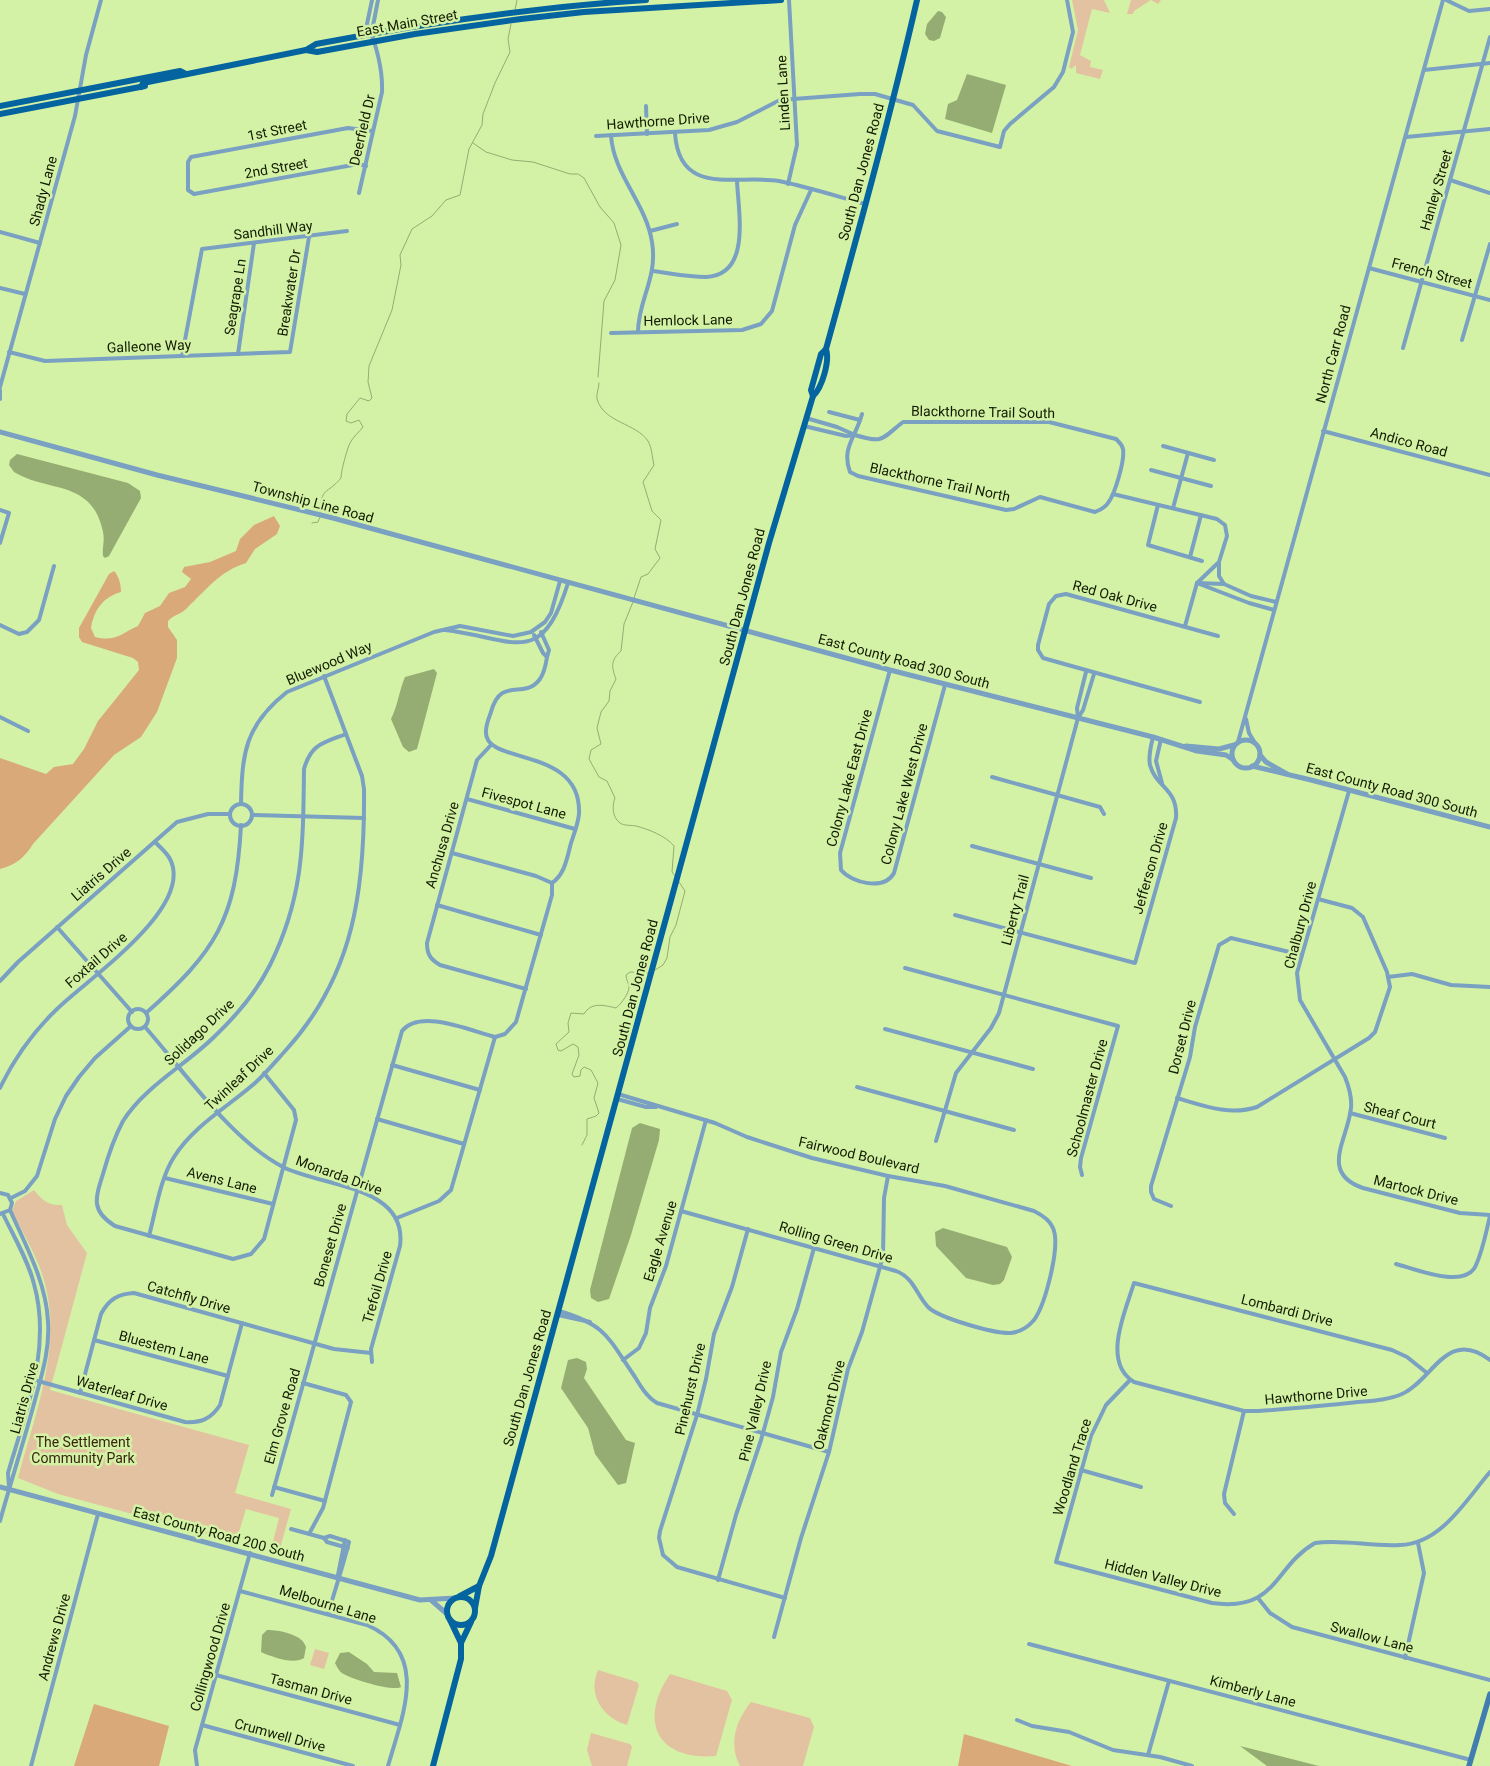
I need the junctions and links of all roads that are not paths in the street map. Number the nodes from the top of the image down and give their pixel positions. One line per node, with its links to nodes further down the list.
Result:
1 (101, 0): 26 (street, Shady Lane)
2 (372, 0): 20 (street, Deerfield Dr)
3 (378, 0): 20 (street)
4 (560, 0): 16 (main road)
5 (608, 0): 13 (main road)
6 (646, 0): 13 (main road, East Main Street)
7 (781, 0): 14 (main road, East Main Street)
8 (789, 0): 27 (street, Linden Lane)
9 (917, 0): 28 (main road, South Dan Jones Road)
10 (1067, 0): 28 (street, Hawthorne Drive)
11 (1445, 0): 17 (street); 24 (street, North Carr Road)
12 (589, 2): 13 (main road, East Main Street); 15 (main road, East Main Street); 18 (main road)
13 (616, 2)
14 (724, 2): 18 (main road, East Main Street)
15 (574, 3): 16 (main road, East Main Street); 19 (main road)
16 (550, 8): 20 (main road, East Main Street)
17 (1490, 9)
18 (591, 12): 19 (main road, East Main Street)
19 (575, 13): 20 (main road, East Main Street)
20 (372, 37): 25 (main road, East Main Street); 34 (street, Deerfield Dr)
21 (1490, 37): 23 (street, Hanley Street)
22 (1490, 63): 23 (street)
23 (1482, 64): 24 (street); 35 (street, Hanley Street)
24 (1424, 70): 40 (street, North Carr Road)
25 (186, 74): 26 (main road, East Main Street); 29 (main road)
26 (79, 90): 29 (street, Shady Lane); 30 (main road, East Main Street)
27 (795, 98): 28 (street, Hawthorne Drive); 36 (street, Hawthorne Drive); 44 (street, Linden Lane)
28 (894, 98): 49 (main road, South Dan Jones Road)
29 (78, 99): 32 (main road); 55 (street, Shady Lane)
30 (0, 106)
31 (646, 106): 37 (street)
32 (0, 114)
33 (1490, 129): 35 (street)
34 (372, 131): 41 (street, Deerfield Dr); 48 (street, 1st Street)
35 (1464, 132): 40 (street); 43 (street, Hanley Street)
36 (675, 133): 37 (street, Hawthorne Drive); 42 (street)
37 (647, 134): 39 (street, Hawthorne Drive)
38 (596, 136): 39 (street, Hawthorne Drive)
39 (611, 136): 52 (street)
40 (1406, 137): 58 (street, North Carr Road)
41 (366, 166): 46 (street, Deerfield Dr); 48 (street, 2nd Street)
42 (737, 180): 44 (street); 59 (street)
43 (1450, 180): 47 (street); 60 (street, Hanley Street)
44 (788, 184): 45 (street)
45 (811, 190): 49 (street); 65 (street, Hemlock Lane)
46 (359, 193)
47 (1490, 193)
48 (191, 194)
49 (865, 204): 78 (main road, South Dan Jones Road)
50 (677, 224): 52 (street)
51 (347, 231): 54 (street, Sandhill Way)
52 (650, 231): 59 (street)
53 (0, 232): 55 (street)
54 (309, 237): 56 (street, Sandhill Way); 70 (street, Breakwater Dr)
55 (40, 243): 62 (street, Shady Lane)
56 (254, 243): 71 (street, Seagrape Ln); 72 (street, Sandhill Way)
57 (1490, 244): 63 (street)
58 (1369, 268): 60 (street, French Street); 79 (street, North Carr Road)
59 (652, 270): 65 (street)
60 (1423, 282): 63 (street, French Street); 68 (street, Hanley Street)
61 (0, 288): 62 (street)
62 (25, 294): 69 (street, Shady Lane)
63 (1476, 296): 64 (street, French Street); 67 (street)
64 (1490, 300)
65 (638, 332): 66 (street, Hemlock Lane)
66 (611, 333)
67 (1462, 340)
68 (1403, 348)
69 (9, 352): 72 (street, Galleone Way); 73 (street, Shady Lane)
70 (290, 352): 71 (street, Galleone Way)
71 (238, 354): 72 (street, Galleone Way)
72 (182, 356)
73 (0, 388): 74 (street, Shady Lane)
74 (0, 399)
75 (829, 412): 77 (street)
76 (862, 414): 77 (street, Blackthorne Trail North)
77 (860, 420): 81 (street, Blackthorne Trail North)
78 (805, 422): 81 (street); 81 (street); 113 (main road, South Dan Jones Road)
79 (1323, 431): 86 (street, Andico Road); 104 (street, North Carr Road)
80 (0, 432): 99 (street, Township Line Road)
81 (855, 435): 89 (street, Blackthorne Trail North); 89 (street, Blackthorne Trail South)
82 (1163, 446): 83 (street)
83 (1188, 453): 84 (street); 87 (street)
84 (1214, 460)
85 (1150, 470): 87 (street)
86 (1490, 475)
87 (1181, 478): 88 (street); 91 (street)
88 (1211, 486)
89 (1113, 494): 90 (street)
90 (1158, 505): 91 (street); 95 (street)
91 (1173, 508): 93 (street)
92 (0, 510): 94 (street)
93 (1201, 515): 95 (street); 97 (street)
94 (0, 543)
95 (1190, 558): 96 (street)
96 (1202, 561)
97 (1219, 562): 101 (street); 102 (street)
98 (54, 566): 108 (street)
99 (560, 580): 100 (street, Township Line Road); 105 (street, Bluewood Way)
100 (568, 583): 103 (street, Township Line Road); 106 (street, Bluewood Way)
101 (1197, 583): 102 (street); 107 (street); 109 (street)
102 (1224, 584): 104 (street)
103 (620, 597): 113 (street, East County Road 300 South)
104 (1276, 602): 107 (street, North Carr Road)
105 (555, 603): 106 (street); 110 (street, Bluewood Way)
106 (562, 605): 114 (street, Bluewood Way)
107 (1274, 610): 124 (street, North Carr Road)
108 (0, 625)
109 (1185, 626): 115 (street, Red Oak Drive); 119 (street, Red Oak Drive)
110 (538, 628): 112 (street, Bluewood Way); 114 (street)
111 (443, 630): 112 (street, Bluewood Way); 116 (street, Bluewood Way); 121 (street, Bluewood Way)
112 (532, 631): 116 (street)
113 (745, 631): 118 (street, East County Road 300 South); 189 (main road, South Dan Jones Road)
114 (542, 634): 116 (street, Bluewood Way); 117 (street)
115 (1218, 636)
116 (536, 638): 117 (street)
117 (547, 657): 133 (street)
118 (890, 670): 122 (street, East County Road 300 South); 158 (street, Colony Lake East Drive)
119 (1086, 672): 120 (street, Red Oak Drive); 126 (street, Liberty Trail)
120 (1094, 674): 123 (street, Red Oak Drive); 126 (street)
121 (324, 676): 128 (street, Twinleaf Drive); 144 (street, Bluewood Way)
122 (946, 685): 126 (street, East County Road 300 South); 158 (street, Colony Lake West Drive)
123 (1200, 702)
124 (1245, 714): 131 (street, North Carr Road); 132 (street)
125 (0, 717): 127 (street)
126 (1078, 718): 129 (street, East County Road 300 South); 142 (street, Liberty Trail)
127 (28, 731)
128 (346, 734): 148 (street, Solidago Drive); 149 (street, Twinleaf Drive)
129 (1153, 737): 130 (street, East County Road 300 South); 140 (street, Jefferson Drive)
130 (1161, 739): 134 (street, East County Road 300 South); 140 (street, Jefferson Drive)
131 (1236, 743): 132 (street); 134 (street, East County Road 300 South); 136 (street)
132 (1255, 743): 135 (street)
133 (491, 745): 143 (street, Anchusa Drive); 152 (street)
134 (1183, 745): 136 (street, East County Road 300 South)
135 (1260, 755): 137 (street); 138 (street, East County Road 300 South)
136 (1232, 759): 137 (street)
137 (1252, 766): 138 (street, East County Road 300 South)
138 (1287, 774): 141 (street, East County Road 300 South)
139 (992, 777): 142 (street)
140 (1162, 783): 164 (street, Jefferson Drive)
141 (1349, 790): 151 (street, East County Road 300 South); 160 (street, Chalbury Drive)
142 (1058, 796): 147 (street); 156 (street, Liberty Trail)
143 (467, 799): 152 (street, Fivespot Lane); 155 (street, Anchusa Drive)
144 (241, 804): 145 (street); 146 (street)
145 (230, 814): 150 (street); 153 (street, Liatris Drive)
146 (252, 814): 148 (street); 150 (street)
147 (1104, 814)
148 (303, 816): 149 (street); 182 (street, Solidago Drive)
149 (364, 818): 185 (street, Twinleaf Drive)
150 (241, 825): 175 (street)
151 (1490, 827)
152 (576, 828): 159 (street)
153 (155, 842): 163 (street, Liatris Drive); 168 (street, Foxtail Drive)
154 (972, 846): 156 (street)
155 (452, 853): 159 (street); 161 (street, Anchusa Drive)
156 (1039, 864): 157 (street); 164 (street, Liberty Trail)
157 (1091, 878)
158 (862, 881)
159 (552, 883): 165 (street)
160 (1318, 899): 166 (street, Chalbury Drive); 169 (street)
161 (437, 905): 165 (street); 172 (street, Anchusa Drive)
162 (956, 915): 164 (street)
163 (57, 927): 168 (street); 170 (street, Liatris Drive)
164 (1020, 932): 173 (street, Liberty Trail)
165 (542, 935): 172 (street)
166 (1302, 955): 181 (street, Chalbury Drive); 190 (street, Dorset Drive)
167 (905, 968): 173 (street)
168 (98, 973): 174 (street); 187 (street, Foxtail Drive)
169 (1388, 977): 171 (street); 181 (street)
170 (0, 981)
171 (1490, 986)
172 (526, 989): 179 (street)
173 (1004, 995): 180 (street, Liberty Trail); 202 (street, Schoolmaster Drive)
174 (132, 1012): 175 (street); 176 (street)
175 (146, 1013): 177 (street)
176 (131, 1026): 177 (street); 207 (street)
177 (145, 1027): 182 (street, Monarda Drive)
178 (885, 1029): 180 (street)
179 (495, 1037): 183 (street, Boneset Drive); 188 (street)
180 (970, 1052): 184 (street); 191 (street, Liberty Trail)
181 (1335, 1059): 190 (street); 193 (street, Chalbury Drive)
182 (179, 1066): 192 (street, Monarda Drive); 216 (street, Solidago Drive)
183 (392, 1066): 188 (street); 194 (street, Boneset Drive)
184 (1033, 1070)
185 (264, 1073): 192 (street, Twinleaf Drive); 200 (street)
186 (857, 1087): 191 (street)
187 (0, 1088)
188 (480, 1090): 199 (street)
189 (618, 1096): 195 (street, Fairwood Boulevard); 220 (main road, South Dan Jones Road)
190 (1177, 1098): 209 (street, Dorset Drive)
191 (944, 1111): 196 (street); 198 (street, Liberty Trail)
192 (218, 1112): 200 (street, Monarda Drive); 204 (street, Twinleaf Drive)
193 (1350, 1113): 197 (street, Sheaf Court); 201 (street, Chalbury Drive)
194 (377, 1119): 199 (street); 205 (street, Boneset Drive)
195 (706, 1120): 203 (street, Fairwood Boulevard); 211 (street, Eagle Avenue)
196 (1014, 1130)
197 (1445, 1138)
198 (936, 1141)
199 (464, 1144): 214 (street)
200 (283, 1167): 205 (street, Monarda Drive); 208 (street)
201 (1341, 1173): 213 (street, Martock Drive)
202 (1082, 1175)
203 (888, 1176): 219 (street, Oakmont Drive); 222 (street, Fairwood Boulevard)
204 (165, 1178): 208 (street, Avens Lane); 216 (street, Twinleaf Drive)
205 (357, 1191): 214 (street, Monarda Drive); 224 (street, Boneset Drive)
206 (0, 1193): 207 (street)
207 (11, 1198): 210 (street)
208 (273, 1204): 216 (street, Solidago Drive)
209 (1172, 1206)
210 (10, 1210): 212 (street); 233 (street, Liatris Drive)
211 (681, 1211): 215 (street, Rolling Green Drive); 226 (street, Eagle Avenue)
212 (2, 1214): 231 (street, Liatris Drive)
213 (1490, 1215): 218 (street)
214 (397, 1218): 225 (street, Trefoil Drive)
215 (748, 1230): 217 (street, Rolling Green Drive); 237 (street, Pinehurst Drive)
216 (150, 1236)
217 (814, 1248): 219 (street, Rolling Green Drive); 238 (street, Pine Valley Drive)
218 (1396, 1264)
219 (880, 1266): 222 (street, Rolling Green Drive); 239 (street, Oakmont Drive)
220 (558, 1313): 226 (street); 260 (main road, South Dan Jones Road)
221 (242, 1323): 223 (street, Catchfly Drive); 224 (street, Catchfly Drive); 230 (street)
222 (1025, 1328)
223 (94, 1340): 230 (street, Bluestem Lane); 235 (street, Catchfly Drive)
224 (314, 1344): 225 (street, Catchfly Drive); 234 (street, Elm Grove Road)
225 (371, 1353): 228 (street, Trefoil Drive)
226 (623, 1360): 237 (street)
227 (1490, 1360): 229 (street, Hawthorne Drive)
228 (372, 1362)
229 (1427, 1373): 232 (street, Lombardi Drive); 236 (street, Hawthorne Drive)
230 (228, 1376): 235 (street, Waterleaf Drive)
231 (34, 1380): 233 (street, Waterleaf Drive); 245 (street, Liatris Drive)
232 (1130, 1380): 236 (street, Hawthorne Drive); 240 (street, Woodland Trace)
233 (40, 1381): 235 (street, Waterleaf Drive); 245 (street, Liatris Drive)
234 (303, 1383): 243 (street, Elm Grove Road); 247 (street)
235 (80, 1393)
236 (1244, 1411): 249 (street)
237 (696, 1415): 238 (street); 259 (street, Pinehurst Drive)
238 (763, 1433): 239 (street); 259 (street, Pine Valley Drive)
239 (830, 1452): 263 (street, Oakmont Drive)
240 (1081, 1470): 244 (street); 257 (street, Woodland Trace)
241 (1490, 1472): 254 (street, Hidden Valley Drive)
242 (0, 1487): 245 (street, East County Road 200 South)
243 (274, 1487): 246 (street, Elm Grove Road); 247 (street)
244 (1142, 1487)
245 (9, 1490): 248 (street, East County Road 200 South); 250 (street)
246 (272, 1495)
247 (325, 1501): 252 (street)
248 (98, 1514): 256 (street, East County Road 200 South); 283 (street, Andrews Drive)
249 (1234, 1514)
250 (0, 1521)
251 (291, 1529): 252 (street)
252 (309, 1534): 253 (street)
253 (324, 1538): 255 (street); 255 (street)
254 (1418, 1543): 264 (street, Hidden Valley Drive); 273 (street)
255 (346, 1547): 258 (street)
256 (250, 1553): 258 (street, East County Road 200 South); 261 (street, Collingwood Drive)
257 (1077, 1567): 264 (street, Hidden Valley Drive)
258 (338, 1577): 265 (street, East County Road 200 South); 267 (street)
259 (718, 1580): 263 (street)
260 (479, 1586): 262 (main road); 266 (main road, South Dan Jones Road)
261 (240, 1590): 267 (street, Melbourne Lane); 274 (street, Collingwood Drive)
262 (457, 1597): 265 (street, East County Road 200 South); 266 (main road); 268 (main road)
263 (785, 1598): 270 (street, Oakmont Drive)
264 (1258, 1598): 273 (street, Swallow Lane)
265 (432, 1600): 268 (street)
266 (474, 1608): 269 (main road)
267 (328, 1614): 280 (street, Melbourne Lane)
268 (448, 1617): 269 (main road); 271 (main road)
269 (473, 1618): 271 (main road)
270 (774, 1636)
271 (461, 1643): 287 (main road)
272 (1029, 1644): 276 (street, Kimberly Lane)
273 (1405, 1658): 275 (street, Swallow Lane)
274 (216, 1675): 279 (street, Collingwood Drive); 280 (street, Tasman Drive)
275 (1490, 1680)
276 (1169, 1681): 281 (street); 282 (street, Kimberly Lane)
277 (1490, 1694): 282 (main road)
278 (1017, 1720): 281 (street)
279 (202, 1725): 284 (street, Collingwood Drive); 285 (street, Crumwell Drive)
280 (400, 1725): 286 (street)
281 (1148, 1755): 288 (street)
282 (1470, 1763)
283 (31, 1766)
284 (197, 1766)
285 (353, 1766)
286 (388, 1766)
287 (433, 1766)
288 (1192, 1766)

